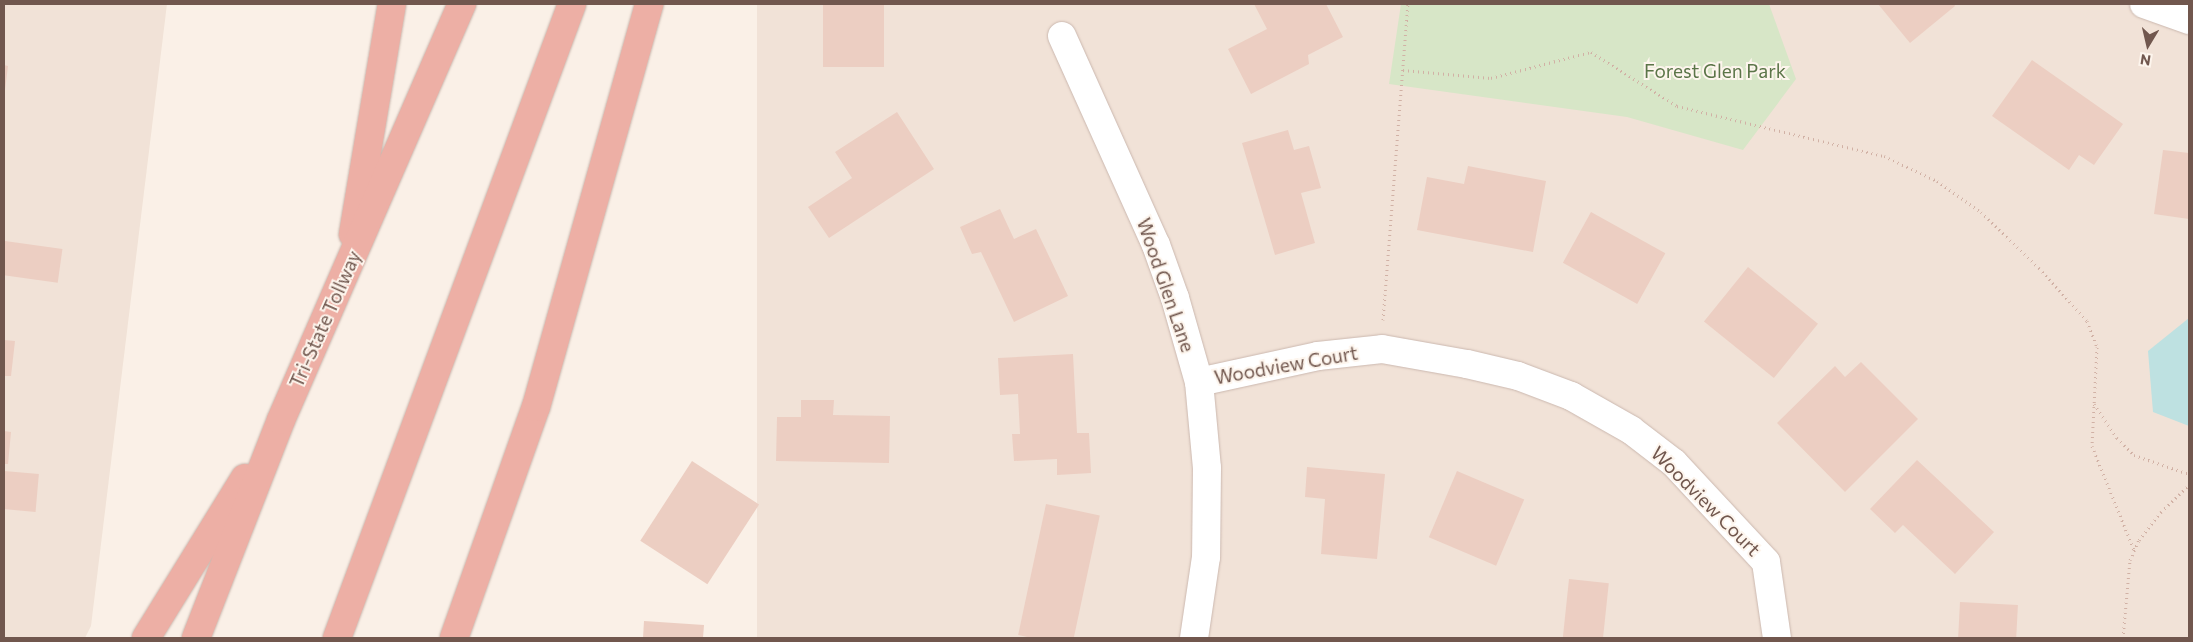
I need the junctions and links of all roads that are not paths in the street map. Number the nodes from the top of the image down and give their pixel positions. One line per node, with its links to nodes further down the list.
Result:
1 (392, 4): 8 (highway)
2 (462, 4): 8 (highway, Tri-State Tollway)
3 (572, 4): 13 (highway)
4 (649, 4): 14 (highway)
5 (2144, 4): 6 (street)
6 (2189, 20)
7 (1062, 36): 9 (street, Wood Glen Lane)
8 (346, 274): 10 (highway, Tri-State Tollway)
9 (1199, 382): 15 (street, Wood Glen Lane); 16 (street, Woodview Court)
10 (281, 420): 11 (highway); 12 (highway, Tri-State Tollway)
11 (146, 638)
12 (196, 638)
13 (337, 638)
14 (454, 638)
15 (1194, 638)
16 (1777, 638)

